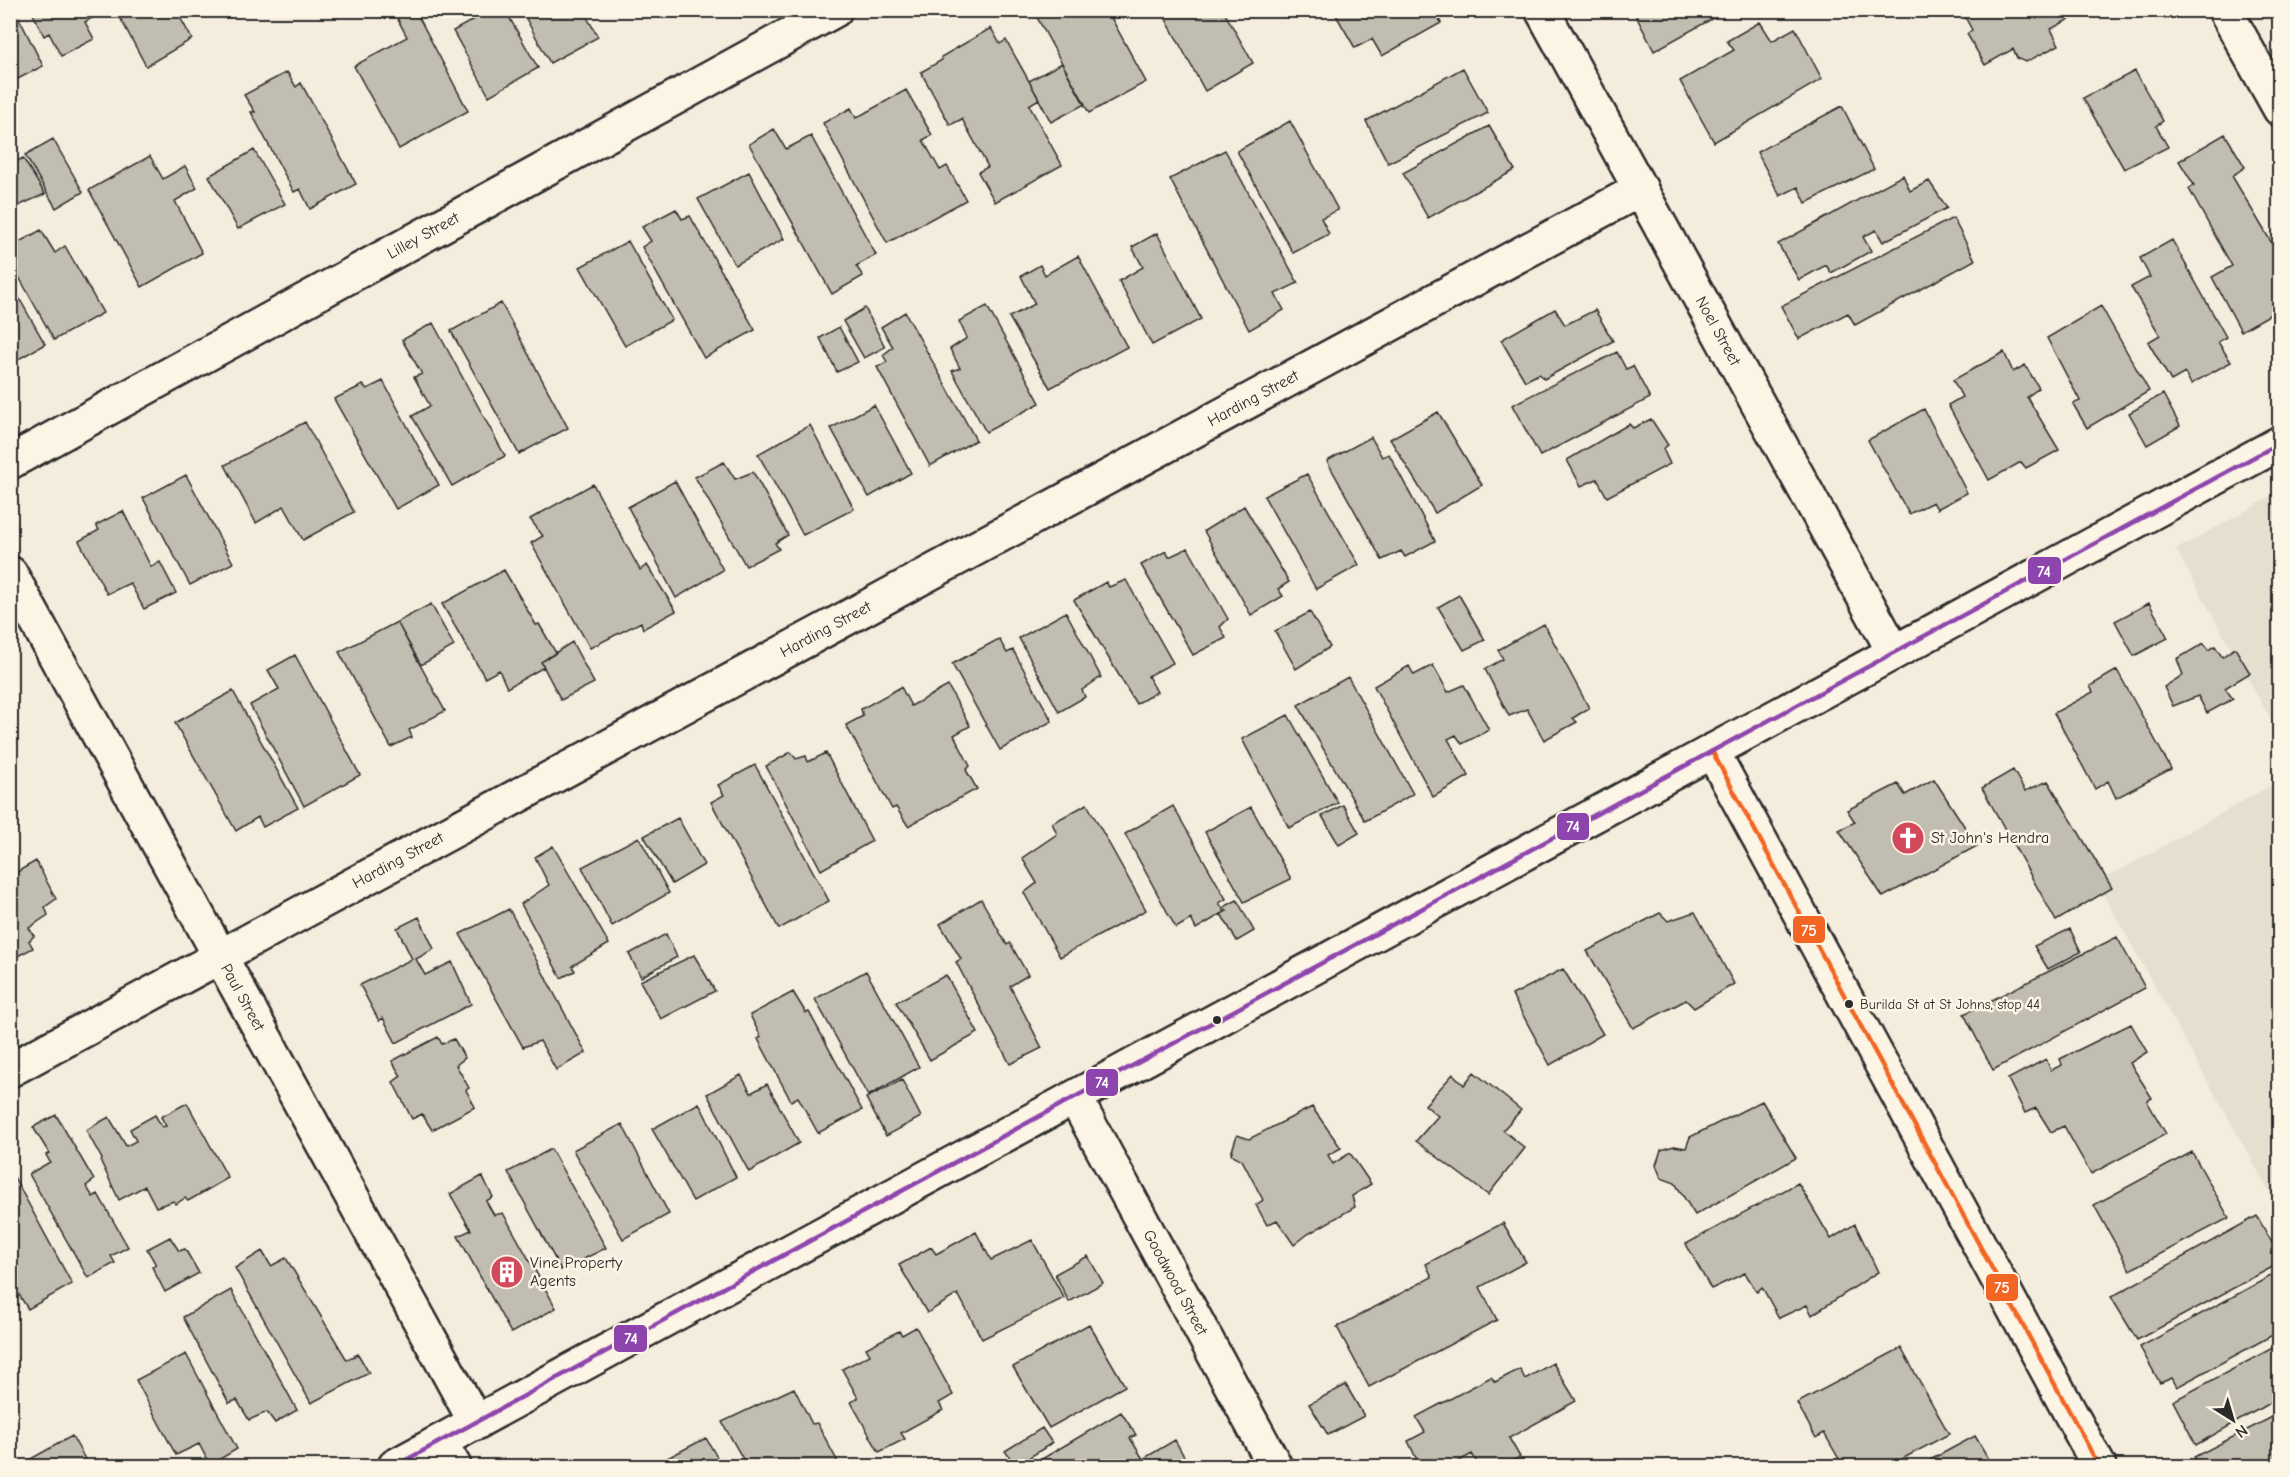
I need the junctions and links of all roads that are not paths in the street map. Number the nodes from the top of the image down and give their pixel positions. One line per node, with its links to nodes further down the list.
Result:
1 (835, 10): 7 (street, Lilley Street)
2 (1542, 10): 5 (street, Noel Street)
3 (2225, 10): 4 (street)
4 (2280, 109)
5 (1641, 189): 9 (street, Noel Street); 11 (street, Harding Street)
6 (2280, 443): 9 (street)
7 (10, 462)
8 (10, 573): 11 (street, Paul Street)
9 (1894, 652): 10 (street)
10 (1712, 751): 13 (street); 18 (street)
11 (221, 955): 12 (street, Harding Street); 14 (street, Paul Street)
12 (10, 1070)
13 (1075, 1098): 14 (street); 17 (street, Goodwood Street)
14 (476, 1423): 15 (street)
15 (447, 1454): 16 (street)
16 (395, 1467)
17 (1275, 1467)
18 (2099, 1467)

